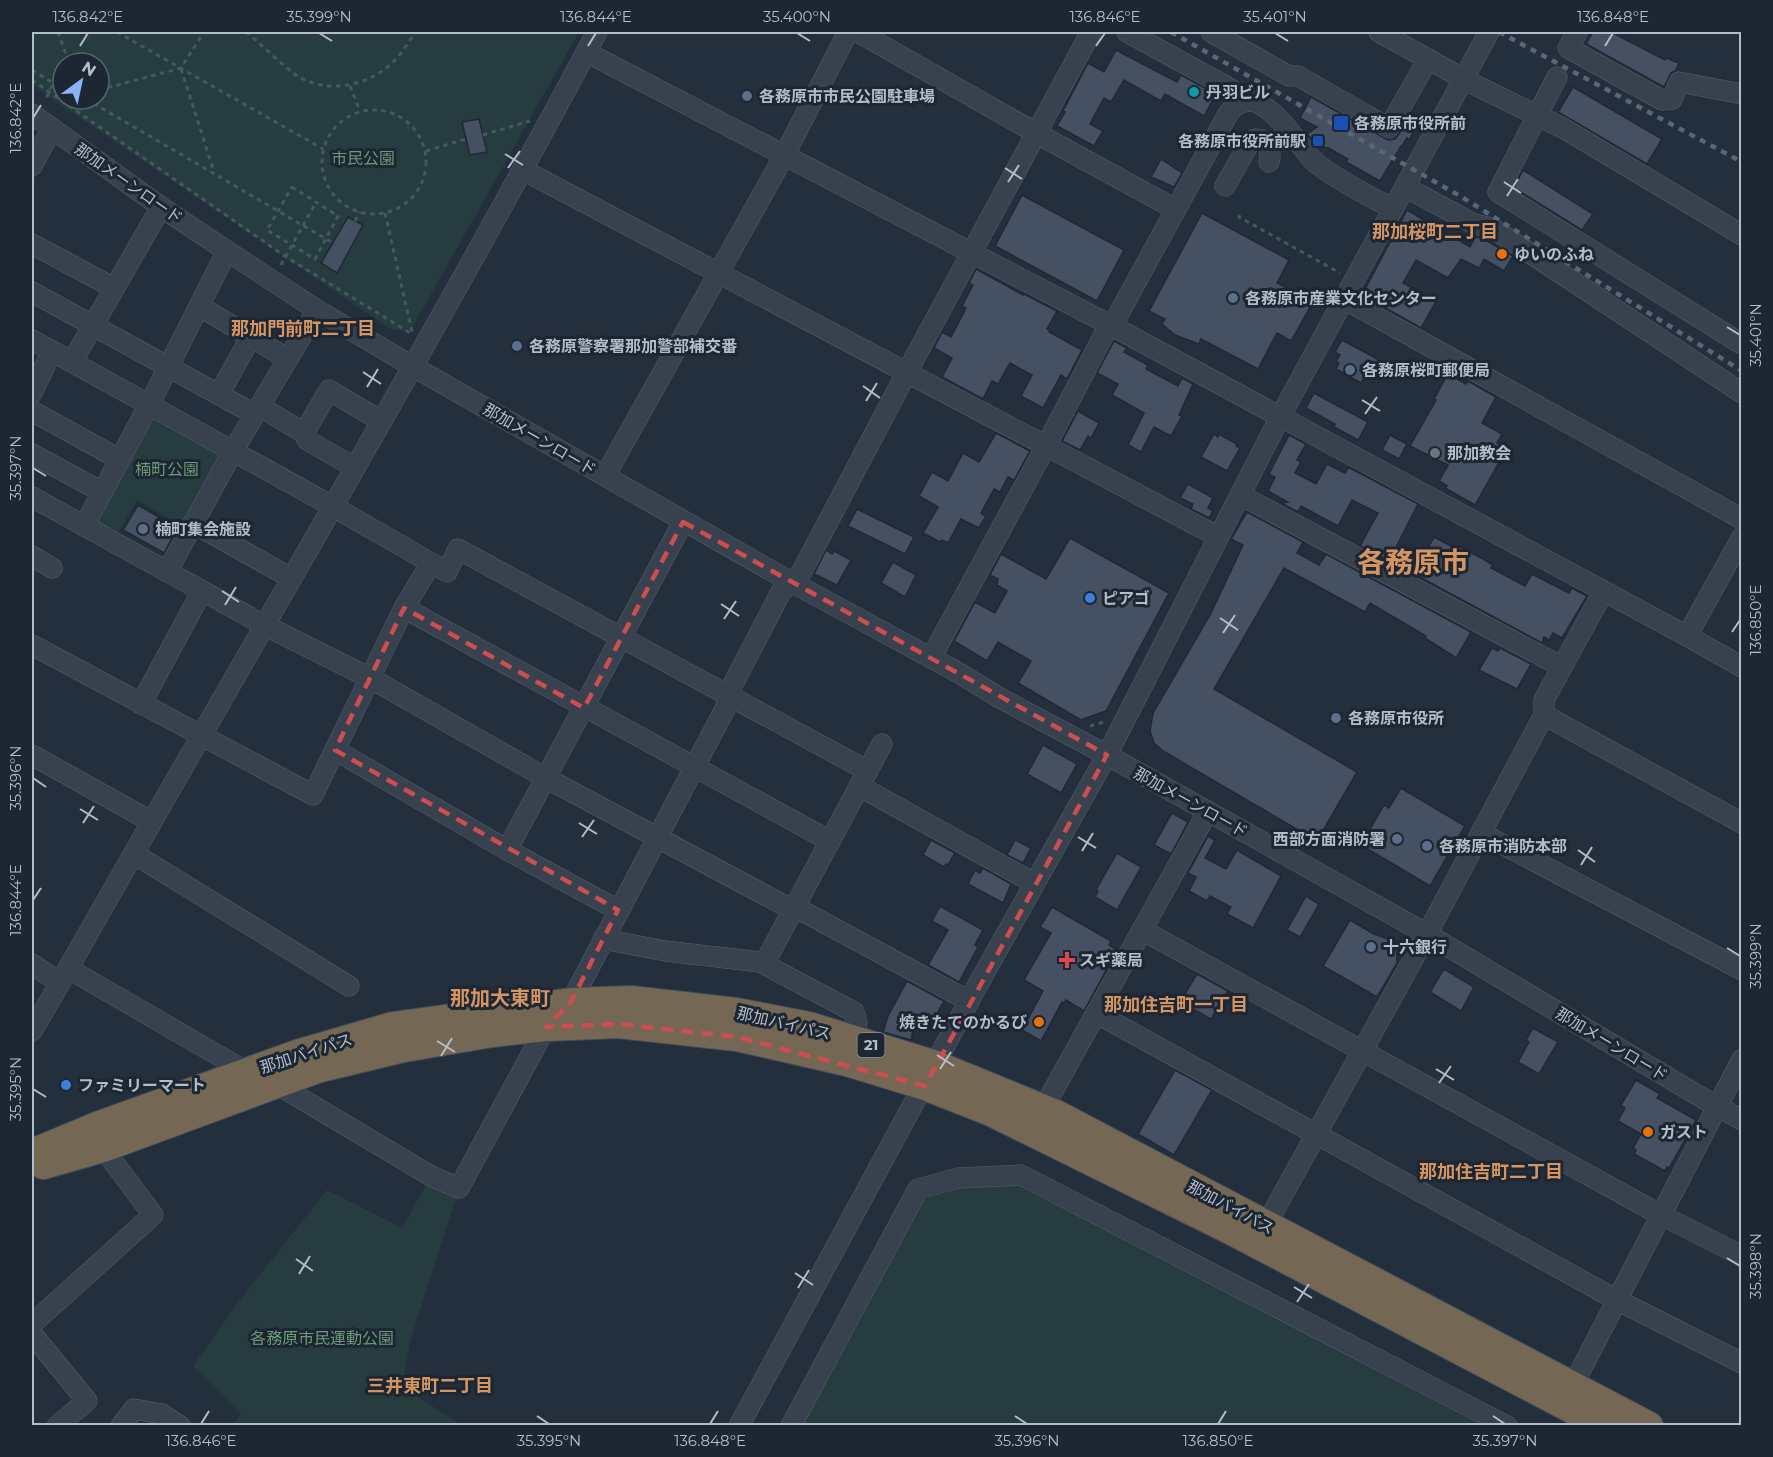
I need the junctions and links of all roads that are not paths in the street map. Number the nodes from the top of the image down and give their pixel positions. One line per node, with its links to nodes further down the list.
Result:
1 (597, 32): 10 (street)
2 (848, 32): 20 (street)
3 (858, 32): 19 (street)
4 (1091, 32): 19 (street)
5 (1127, 32): 15 (street)
6 (1211, 32): 11 (street)
7 (1379, 32): 11 (street)
8 (1489, 32): 13 (street)
9 (1577, 32): 14 (street)
10 (586, 52): 20 (street); 23 (street)
11 (1428, 59): 13 (street)
12 (1557, 77): 17 (street)
13 (1464, 79): 17 (street); 25 (street)
14 (1742, 94)
15 (1244, 102): 27 (street); 28 (street)
16 (32, 114): 18 (street, 那加メーンロード)
17 (1538, 116): 29 (street); 43 (street)
18 (52, 128): 22 (street); 26 (street, 那加メーンロード)
19 (1036, 133): 27 (street); 32 (street)
20 (784, 156): 32 (street); 33 (street)
21 (1269, 162): 24 (street)
22 (32, 166)
23 (523, 170): 33 (street); 48 (street)
24 (1225, 186)
25 (1405, 187): 28 (street); 51 (street)
26 (161, 207): 31 (street, 那加メーンロード); 34 (street)
27 (1175, 209): 40 (street)
28 (1393, 209): 36 (street)
29 (1742, 235)
30 (32, 244): 34 (street)
31 (227, 251): 37 (street); 38 (street, 那加メーンロード)
32 (971, 253): 40 (street); 49 (street)
33 (718, 273): 49 (street); 64 (street)
34 (114, 288): 39 (street)
35 (32, 292): 39 (street)
36 (1344, 299): 56 (street); 69 (street)
37 (199, 306): 41 (street); 47 (street)
38 (317, 310): 45 (street); 48 (street, 那加メーンロード)
39 (93, 325): 46 (street); 47 (street)
40 (1110, 326): 56 (street); 59 (street)
41 (251, 337): 45 (street); 52 (street)
42 (32, 340): 44 (street)
43 (1742, 340)
44 (52, 351): 46 (street); 50 (street)
45 (288, 359): 54 (street)
46 (72, 362): 53 (street)
47 (168, 366): 52 (street); 53 (street)
48 (412, 366): 57 (street); 64 (street, 那加メーンロード)
49 (907, 372): 59 (street); 80 (street)
50 (32, 393)
51 (1742, 393)
52 (219, 394): 54 (street)
53 (149, 405): 60 (street); 62 (street)
54 (257, 410): 58 (street); 60 (street)
55 (32, 411): 62 (street)
56 (1280, 417): 66 (street); 82 (street)
57 (381, 421): 58 (street); 63 (street)
58 (304, 434): 63 (street)
59 (1046, 446): 73 (street); 88 (street)
60 (233, 451): 68 (street); 71 (street)
61 (32, 454): 65 (street)
62 (120, 459): 65 (street)
63 (354, 467): 68 (street)
64 (605, 476): 70 (street, 那加メーンロード)
65 (102, 492): 72 (street)
66 (1239, 495): 73 (street); 89 (street)
67 (32, 497): 72 (street)
68 (332, 506): 76 (street); 79 (street)
69 (1742, 519)
70 (683, 522): 80 (street, 那加メーンロード); 86 (street)
71 (193, 523): 78 (street); 79 (street)
72 (84, 526): 78 (street)
73 (1217, 536): 99 (street)
74 (1742, 537): 85 (street)
75 (32, 556): 77 (street)
76 (431, 563): 83 (street); 86 (street)
77 (52, 568)
78 (167, 572): 81 (street)
79 (291, 578): 84 (street)
80 (791, 582): 88 (street, 那加メーンロード); 92 (street)
81 (202, 591): 84 (street); 93 (street)
82 (1603, 592): 85 (street); 89 (street)
83 (404, 608): 91 (street); 94 (street)
84 (264, 625): 91 (street); 96 (street)
85 (1687, 636): 90 (street)
86 (621, 638): 92 (street); 94 (street)
87 (32, 645): 93 (street)
88 (931, 658): 99 (street, 那加メーンロード)
89 (1562, 667): 95 (street)
90 (1742, 667)
91 (370, 678): 98 (street); 102 (street)
92 (729, 697): 101 (street); 103 (street)
93 (141, 704): 96 (street)
94 (584, 708): 101 (street); 102 (street)
95 (1544, 715): 106 (street); 107 (street)
96 (201, 736): 98 (street); 105 (street)
97 (882, 744): 103 (street)
98 (335, 750): 110 (street)
99 (1107, 754): 104 (street, 那加メーンロード); 112 (street)
100 (32, 755): 105 (street)
101 (694, 767): 108 (street); 109 (street)
102 (546, 778): 108 (street); 110 (street)
103 (864, 779): 109 (street); 112 (street)
104 (1208, 811): 115 (street); 116 (street, 那加メーンロード)
105 (152, 822): 111 (street)
106 (1742, 823)
107 (1481, 832): 116 (street); 120 (street)
108 (657, 837): 113 (street); 114 (street)
109 (830, 841): 113 (street)
110 (507, 850): 114 (street)
111 (134, 854): 121 (street); 122 (street)
112 (1034, 884): 123 (street)
113 (794, 908): 119 (street); 123 (street)
114 (618, 910): 117 (street)
115 (1142, 930): 125 (street); 129 (street)
116 (1427, 934): 129 (street); 134 (street, 那加メーンロード)
117 (603, 939): 119 (street); 124 (street)
118 (32, 964): 121 (street)
119 (764, 964): 126 (street)
120 (1742, 970)
121 (65, 976): 128 (street); 131 (street)
122 (349, 986)
123 (969, 1001): 132 (street)
124 (571, 1002): 127 (street); 131 (highway, 那加バイパス / 21); 132 (highway, 那加バイパス / 21)
125 (1096, 1013): 135 (street); 137 (street)
126 (857, 1023)
127 (546, 1027): 132 (highway, 那加バイパス / 21); 133 (highway, 那加バイパス / 21); 133 (street)
128 (32, 1031)
129 (1362, 1051): 137 (street); 141 (street)
130 (1742, 1059): 134 (street)
131 (247, 1072): 139 (highway, 那加バイパス / 21)
132 (930, 1075): 135 (highway, 那加バイパス / 21); 152 (street); 155 (highway, 那加バイパス / 21)
133 (278, 1085): 138 (highway, 那加バイパス / 21)
134 (1717, 1107): 136 (street, 那加メーンロード); 141 (street)
135 (1043, 1109): 142 (highway, 那加バイパス / 21)
136 (1742, 1120)
137 (1316, 1134): 142 (street); 144 (street)
138 (103, 1148): 140 (highway, 那加バイパス / 21); 145 (street)
139 (32, 1153)
140 (32, 1169)
141 (1661, 1215): 143 (street); 144 (street)
142 (1266, 1225): 148 (highway, 那加バイパス / 21)
143 (1742, 1256)
144 (1617, 1300): 147 (street); 148 (street)
145 (32, 1324)
146 (32, 1334): 149 (street)
147 (1742, 1363)
148 (1573, 1385): 156 (highway, 那加バイパス / 21)
149 (57, 1425)
150 (121, 1425): 151 (street)
151 (180, 1425)
152 (739, 1425)
153 (791, 1425): 154 (street)
154 (1507, 1425)
155 (1604, 1425)
156 (1649, 1425)

